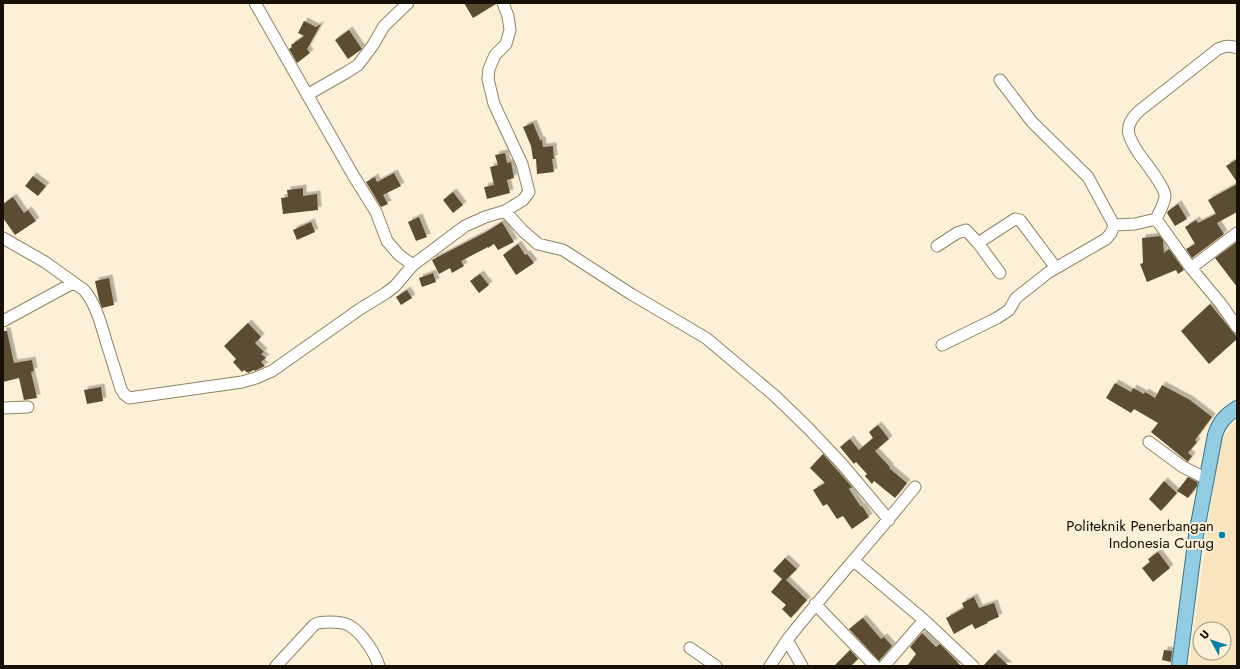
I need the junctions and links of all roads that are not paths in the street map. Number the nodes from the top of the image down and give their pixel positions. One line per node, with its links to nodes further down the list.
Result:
1 (255, 3): 6 (street)
2 (408, 3): 6 (street)
3 (503, 3): 7 (street)
4 (1237, 48): 8 (street)
5 (1000, 80): 9 (street)
6 (308, 95): 14 (street)
7 (506, 211): 14 (street); 28 (street)
8 (1156, 219): 9 (street); 16 (street)
9 (1114, 225): 15 (street)
10 (1237, 233): 16 (street)
11 (3, 238): 18 (street)
12 (978, 242): 13 (street); 15 (street); 17 (street)
13 (937, 246)
14 (413, 265): 18 (street)
15 (1056, 268): 21 (street)
16 (1191, 268): 20 (street)
17 (1000, 273)
18 (73, 283): 19 (street)
19 (3, 321)
20 (1237, 327)
21 (942, 345)
22 (28, 407): 23 (street)
23 (3, 408)
24 (1237, 408): 26 (main road)
25 (1149, 442): 26 (street)
26 (1207, 479): 42 (main road)
27 (915, 487): 28 (street)
28 (889, 520): 29 (street)
29 (854, 561): 30 (street); 31 (street)
30 (815, 604): 32 (street); 39 (street)
31 (924, 620): 40 (street); 41 (street)
32 (786, 640): 37 (street); 38 (street)
33 (690, 648): 36 (street)
34 (276, 666): 35 (street)
35 (379, 666)
36 (716, 666)
37 (770, 666)
38 (802, 666)
39 (875, 666)
40 (884, 666)
41 (973, 666)
42 (1179, 666)

